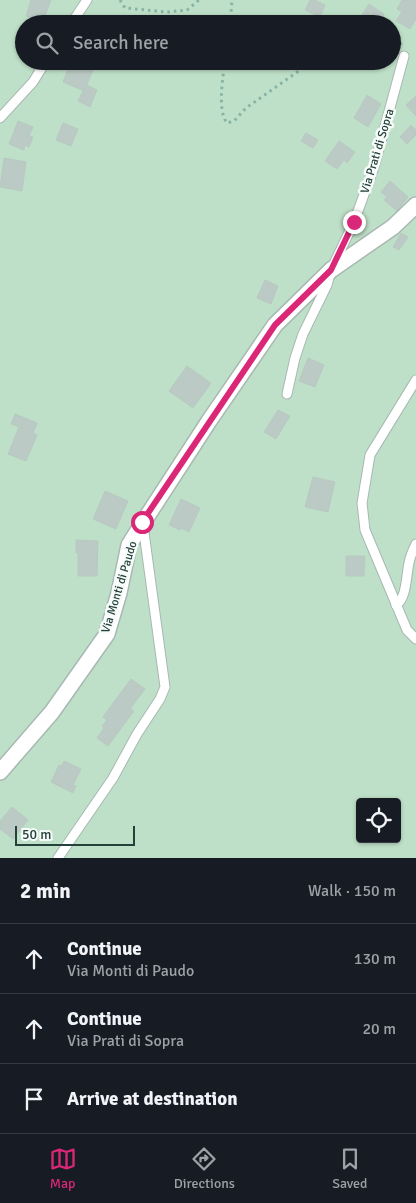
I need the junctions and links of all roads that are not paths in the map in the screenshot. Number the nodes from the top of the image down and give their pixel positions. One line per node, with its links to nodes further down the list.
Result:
1 (87, 0): 2 (lane)
2 (77, 15)
3 (404, 56): 4 (lane, Via Prati di Sopra)
4 (401, 67)
5 (40, 70): 7 (lane)
6 (400, 70): 9 (lane, Via Prati di Sopra)
7 (0, 118)
8 (416, 205): 9 (street, Via Monti di Paudo)
9 (331, 270): 11 (lane, Via Prati di Sopra); 12 (street, Via Monti di Paudo)
10 (416, 380): 14 (lane)
11 (287, 394)
12 (142, 522): 16 (street, Via Monti di Paudo); 17 (lane)
13 (416, 544): 14 (lane)
14 (396, 605): 15 (lane)
15 (416, 639)
16 (0, 772)
17 (58, 858)

